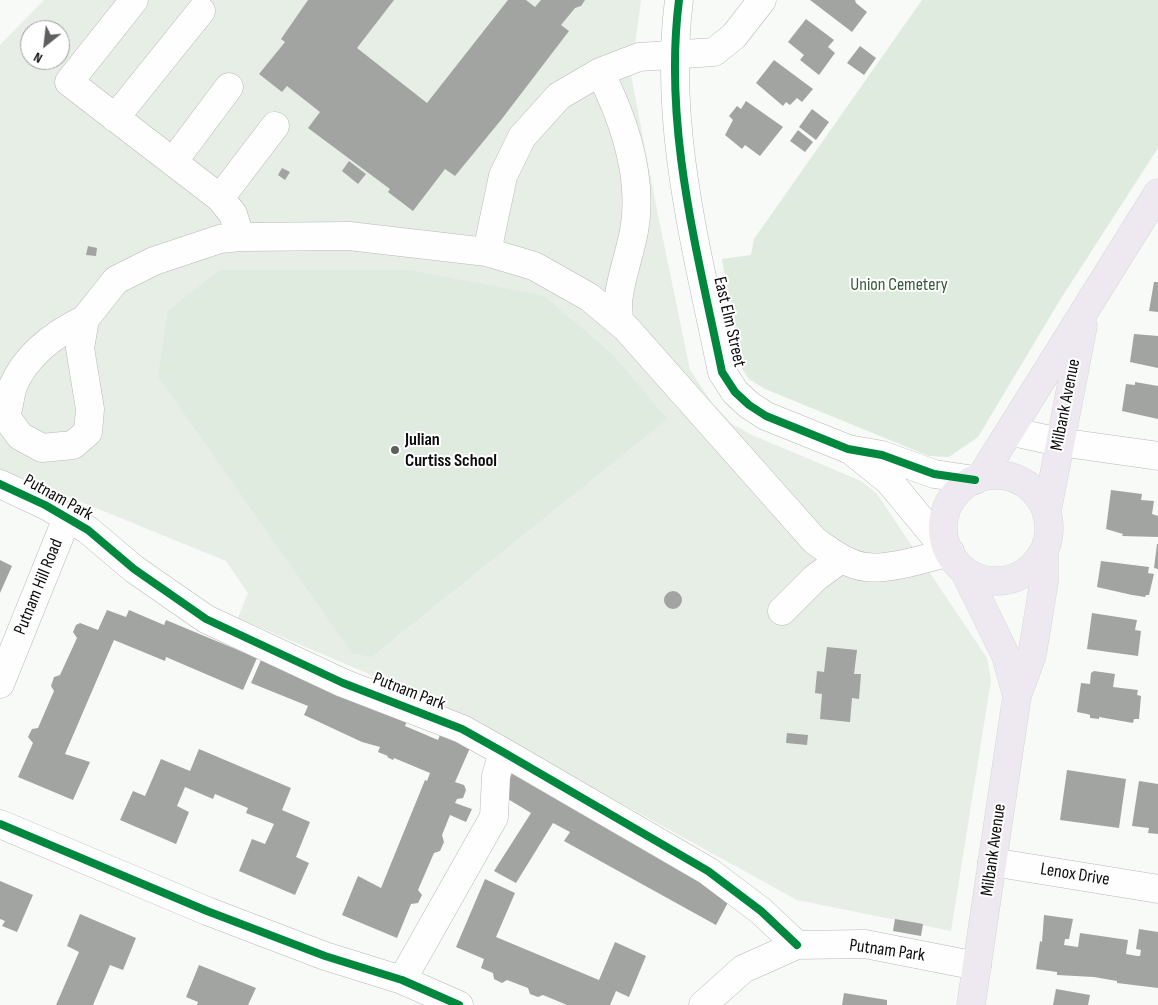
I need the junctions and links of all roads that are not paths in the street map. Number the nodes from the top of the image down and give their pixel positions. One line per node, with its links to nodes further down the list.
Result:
1 (134, 0): 8 (street)
2 (679, 0): 5 (street, East Elm Street)
3 (762, 0): 5 (street)
4 (201, 11): 8 (street)
5 (674, 55): 6 (street); 20 (street, East Elm Street)
6 (600, 72): 14 (street); 17 (street)
7 (229, 87): 10 (street)
8 (115, 118): 10 (street)
9 (275, 126): 12 (street)
10 (173, 162): 12 (street)
11 (1158, 193): 15 (main road, Milbank Avenue)
12 (220, 198): 13 (street)
13 (240, 237): 14 (street); 16 (street)
14 (487, 252): 17 (street)
15 (1089, 300): 18 (main road, Milbank Avenue); 19 (main road, Milbank Avenue)
16 (85, 319): 16 (street)
17 (619, 322): 28 (street)
18 (1009, 434): 19 (street); 22 (main road, Milbank Avenue)
19 (1059, 442): 21 (street); 24 (main road, Milbank Avenue)
20 (848, 448): 22 (street, East Elm Street); 27 (street, East Elm Street)
21 (1158, 456)
22 (978, 478): 24 (main road); 27 (main road)
23 (0, 484): 25 (street, Putnam Park)
24 (1047, 511): 26 (main road)
25 (67, 518): 30 (street, Putnam Hill Road); 32 (street, Putnam Park)
26 (1044, 551): 27 (main road); 31 (main road, Milbank Avenue)
27 (953, 556): 28 (street); 31 (main road, Milbank Avenue)
28 (841, 558): 29 (street)
29 (782, 611)
30 (0, 684)
31 (1017, 696): 34 (main road, Milbank Avenue)
32 (503, 752): 36 (street, Putnam Park); 38 (street)
33 (0, 824): 38 (street)
34 (992, 862): 35 (street, Lenox Drive); 37 (main road, Milbank Avenue)
35 (1158, 889)
36 (797, 945): 37 (street, Putnam Park); 40 (street, Putnam Park)
37 (977, 966): 41 (main road, Milbank Avenue)
38 (410, 991): 39 (street)
39 (459, 1005)
40 (703, 1005)
41 (971, 1005)

